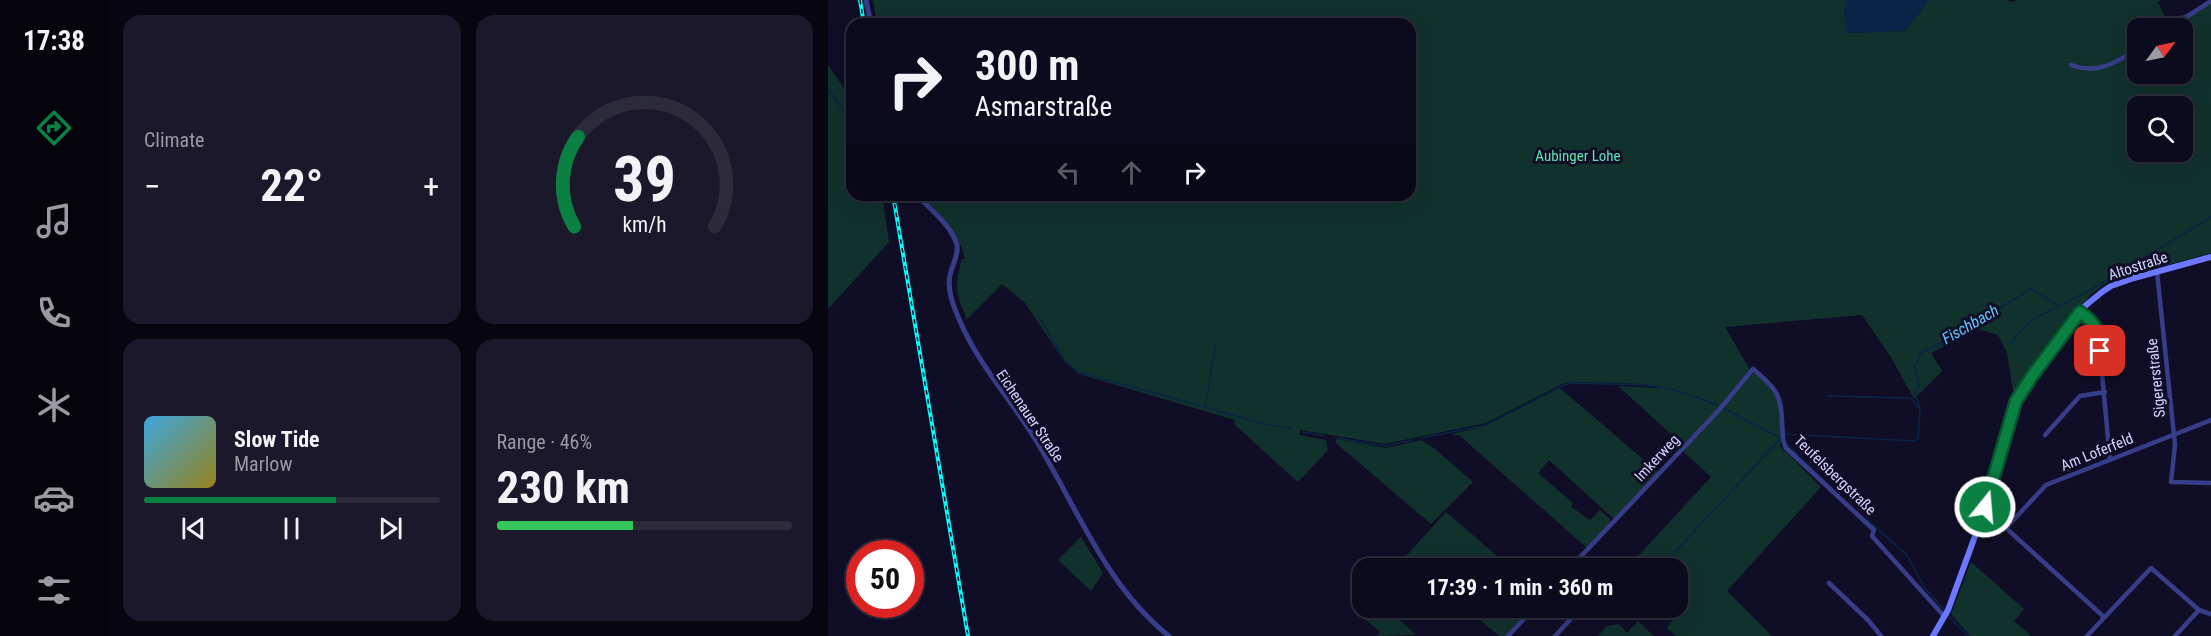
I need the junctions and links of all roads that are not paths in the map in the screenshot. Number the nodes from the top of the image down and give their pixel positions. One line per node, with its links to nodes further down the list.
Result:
1 (867, 0): 3 (street)
2 (2211, 2): 4 (street)
3 (869, 18)
4 (2185, 18)
5 (2127, 56): 6 (street)
6 (2071, 65)
7 (922, 201): 28 (street, Eichenauer Straße)
8 (2211, 257): 9 (main road, Altostraße)
9 (2157, 272): 10 (main road, Altostraße); 15 (street, Sigererstraße)
10 (2080, 312): 12 (street); 18 (main road, Altostraße)
11 (1753, 369): 20 (street, Imkerweg); 23 (street, Teufelsbergstraße)
12 (2105, 392): 14 (street); 16 (street)
13 (2211, 420): 15 (street, Am Loferfeld)
14 (2045, 435)
15 (2174, 435): 16 (street, Am Loferfeld); 17 (street, Sigererstraße)
16 (2110, 460): 19 (street, Am Loferfeld)
17 (2211, 483)
18 (1981, 522): 19 (street); 23 (main road, Altostraße)
19 (2007, 528): 25 (street)
20 (1579, 558)
21 (1829, 583): 31 (street)
22 (2199, 610): 24 (street); 25 (street); 34 (street)
23 (1946, 613): 32 (main road, Altostraße)
24 (2211, 614)
25 (2104, 617): 33 (street)
26 (1525, 618): 29 (street)
27 (1572, 618): 30 (street)
28 (1169, 636)
29 (1508, 636)
30 (1555, 636)
31 (1881, 636)
32 (1933, 636)
33 (2087, 636)
34 (2175, 636)

